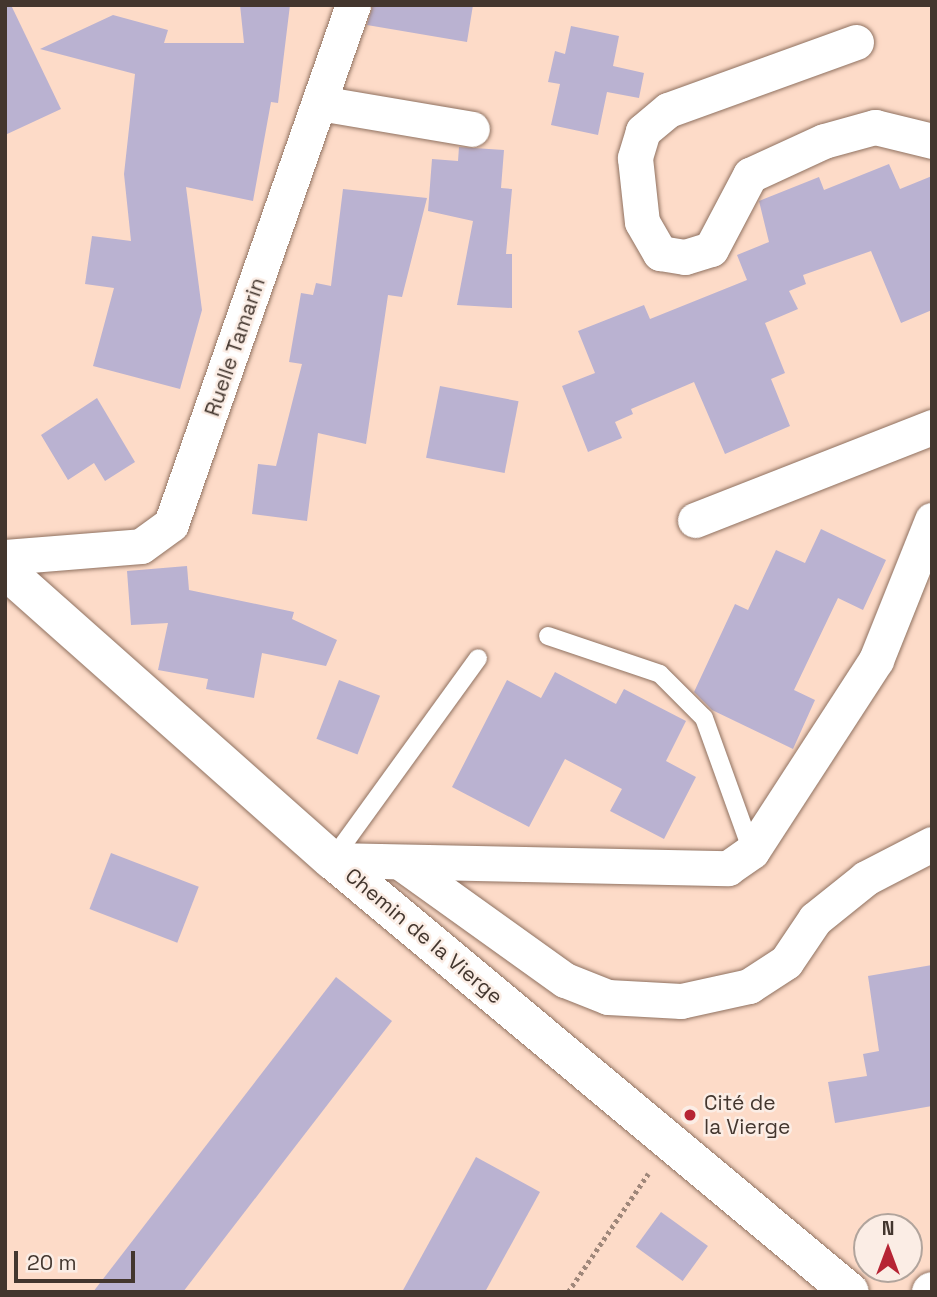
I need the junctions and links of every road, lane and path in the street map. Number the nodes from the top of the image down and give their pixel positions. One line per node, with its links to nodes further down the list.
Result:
1 (353, 5): 3 (street, Ruelle Tamarin)
2 (856, 42): 5 (street)
3 (319, 103): 4 (street); 9 (street, Ruelle Tamarin)
4 (472, 129)
5 (932, 141)
6 (932, 426): 7 (street)
7 (695, 520)
8 (932, 520): 14 (street)
9 (5, 557)
10 (5, 570): 15 (street, Chemin de la Vierge)
11 (548, 636): 14 (lane)
12 (478, 658): 15 (lane)
13 (932, 844): 16 (street)
14 (752, 851): 16 (street)
15 (332, 860): 16 (street); 17 (street, Chemin de la Vierge)
16 (401, 862)
17 (670, 1141): 18 (path); 19 (street, Chemin de la Vierge)
18 (568, 1292)
19 (850, 1292)

